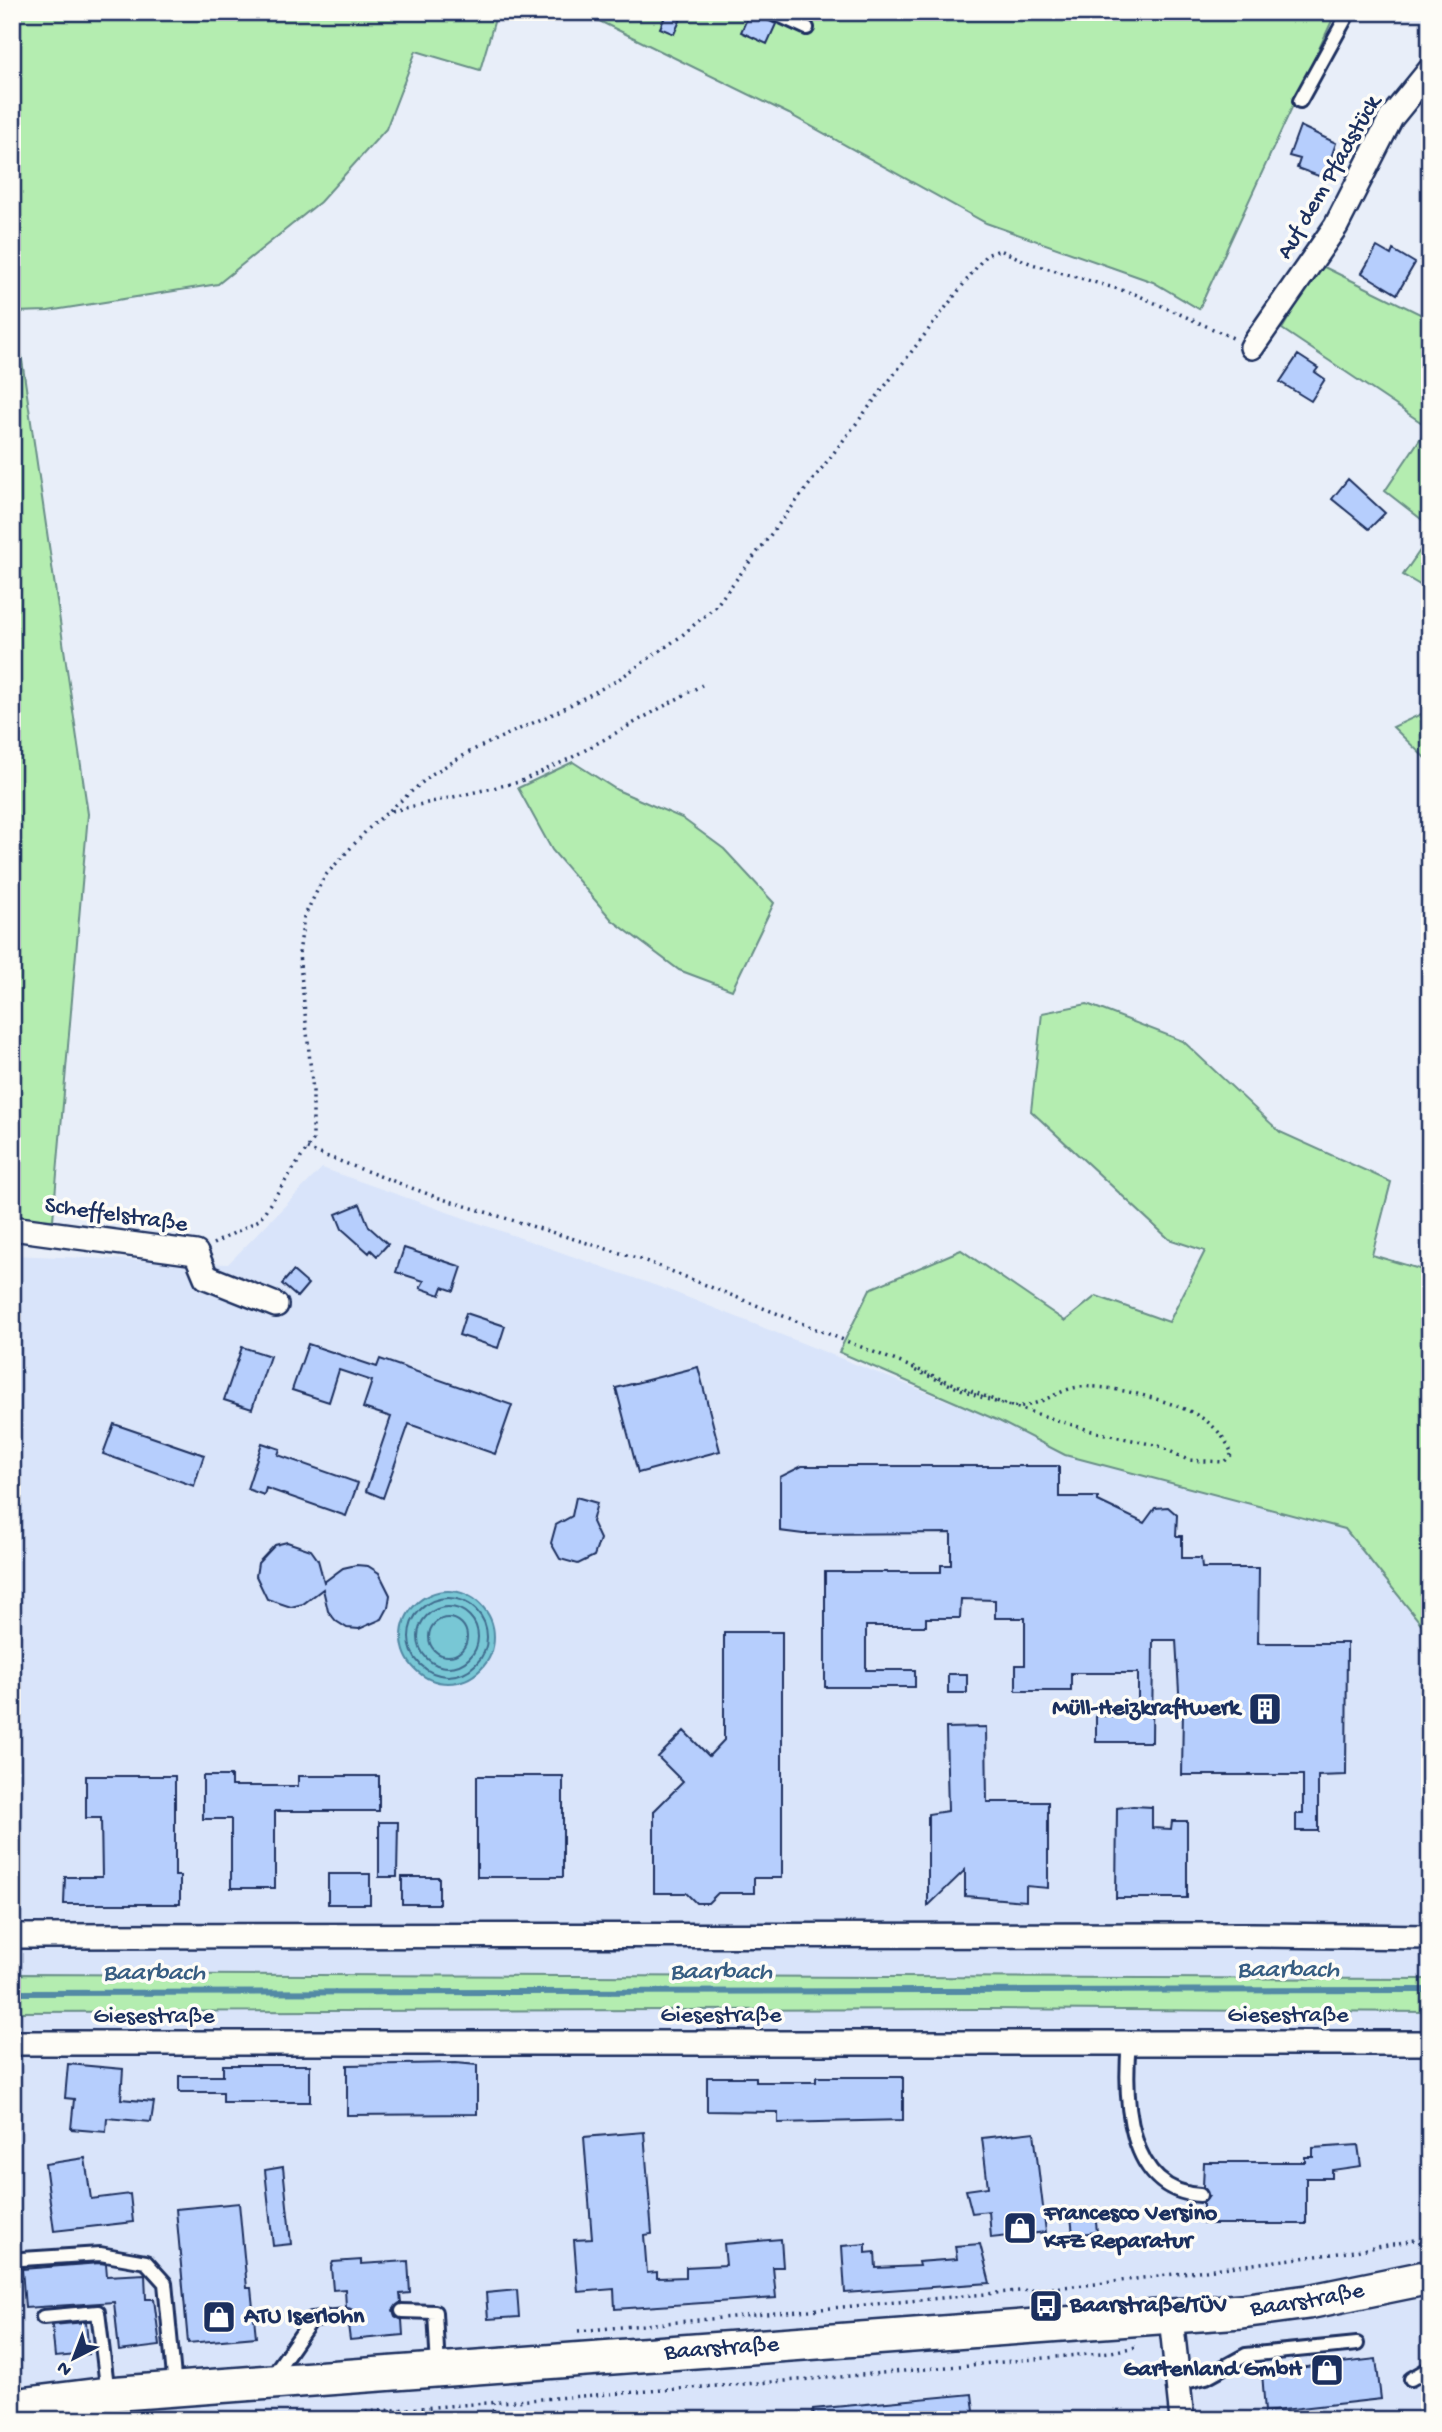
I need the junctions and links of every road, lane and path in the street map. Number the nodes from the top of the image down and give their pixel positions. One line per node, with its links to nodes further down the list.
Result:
1 (772, 12): 3 (lane)
2 (1349, 12): 5 (lane)
3 (807, 28)
4 (1430, 70): 6 (street, Auf dem Pfadstück)
5 (1300, 101)
6 (1252, 347): 8 (path)
7 (702, 685): 8 (path)
8 (390, 812): 9 (path)
9 (307, 1149): 11 (path); 13 (path)
10 (12, 1228): 11 (street, Scheffelstraße)
11 (196, 1253): 12 (street, Scheffelstraße)
12 (276, 1305)
13 (1012, 1406): 13 (path)
14 (12, 1936): 15 (street)
15 (1430, 1937)
16 (1129, 2041): 17 (street, Giesestraße); 18 (street, Giesestraße); 19 (lane)
17 (12, 2043)
18 (1430, 2043)
19 (1200, 2195)
20 (1430, 2246): 27 (path)
21 (22, 2259): 35 (lane)
22 (1430, 2277): 26 (main road, Baarstraße)
23 (402, 2311): 30 (lane)
24 (347, 2316): 32 (lane)
25 (43, 2317): 34 (lane)
26 (1173, 2330): 30 (main road, Baarstraße); 33 (street); 36 (path)
27 (567, 2333)
28 (1357, 2344): 33 (lane)
29 (1430, 2368): 31 (lane)
30 (438, 2370): 32 (main road, Baarstraße)
31 (1411, 2379)
32 (268, 2382): 35 (main road, Baarstraße)
33 (1177, 2384): 39 (street)
34 (108, 2394): 35 (main road, Baarstraße); 37 (main road, Baarstraße)
35 (185, 2401): 36 (path)
36 (493, 2402): 38 (path)
37 (12, 2406)
38 (494, 2420)
39 (1182, 2420)

